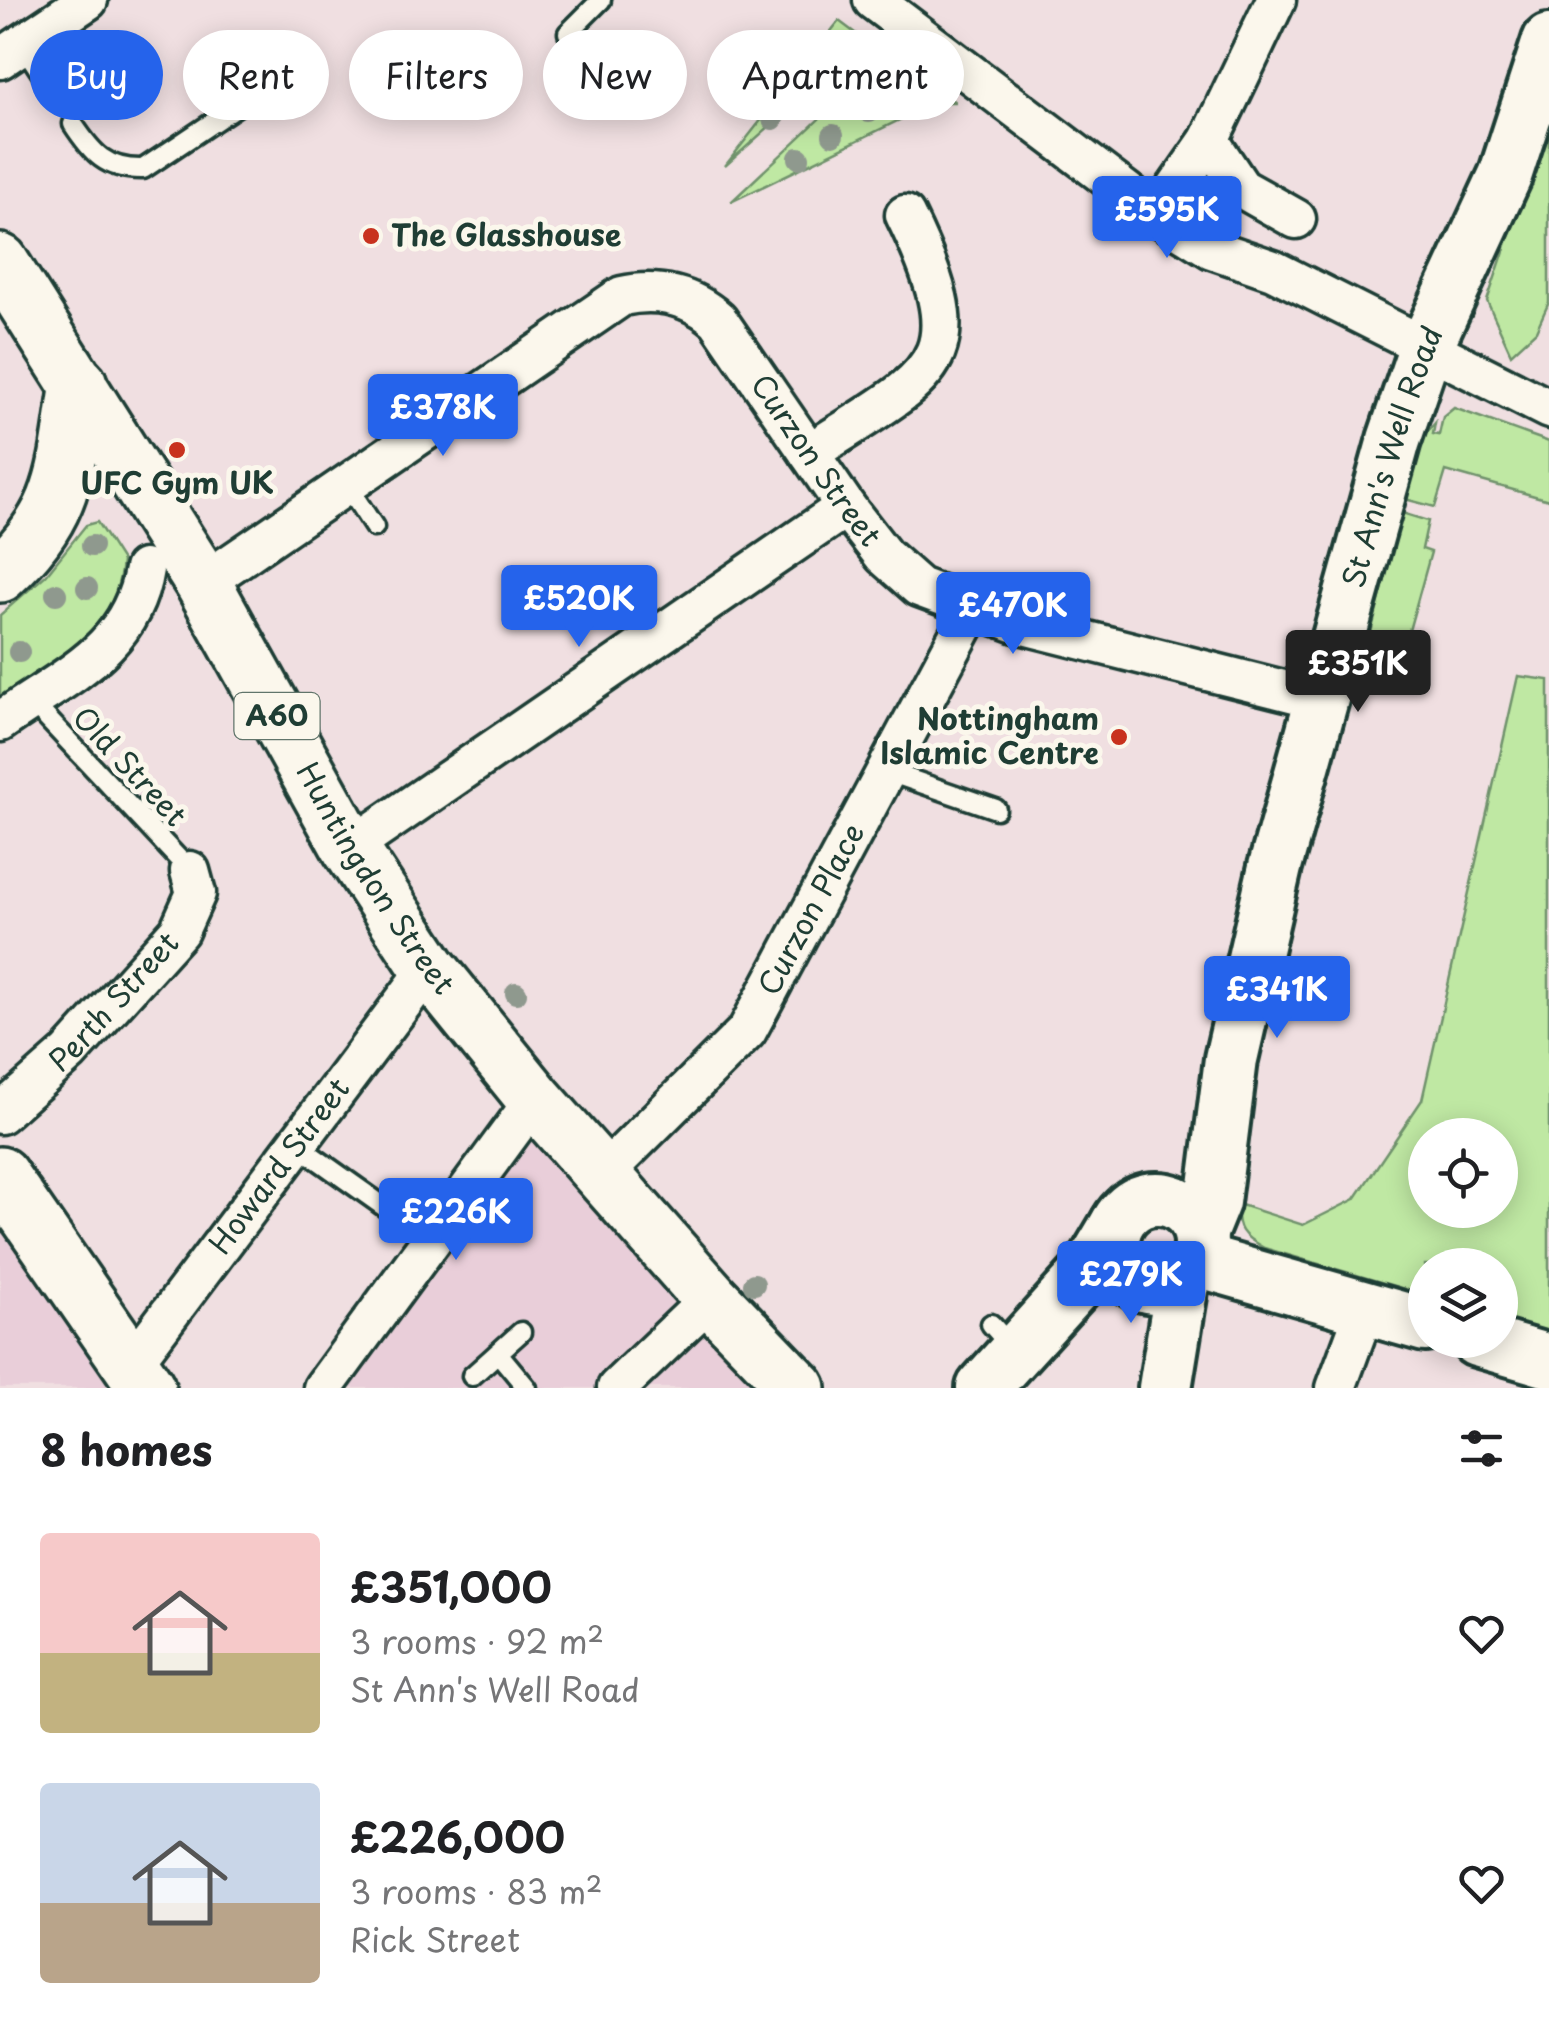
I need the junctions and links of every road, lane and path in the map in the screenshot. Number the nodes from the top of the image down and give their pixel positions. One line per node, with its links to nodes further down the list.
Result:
1 (88, 0): 7 (street)
2 (600, 0): 5 (lane)
3 (873, 0): 12 (street)
4 (1268, 2): 11 (street)
5 (571, 30)
6 (1549, 41): 16 (street, St Ann's Well Road)
7 (12, 52): 8 (lane)
8 (30, 71)
9 (216, 120): 10 (lane)
10 (73, 124)
11 (1209, 140): 12 (street); 14 (street)
12 (1157, 215): 16 (street)
13 (905, 216): 19 (street)
14 (1296, 219)
15 (0, 262): 17 (highway, Huntingdon Street / A60)
16 (1425, 349): 18 (street); 27 (street, St Ann's Well Road)
17 (79, 384): 24 (highway); 25 (highway, Huntingdon Street / A60)
18 (1549, 409)
19 (809, 452): 20 (street, Curzon Street); 21 (street, Curzon Street)
20 (346, 484): 22 (lane); 25 (street)
21 (846, 507): 26 (street, Curzon Street); 31 (street)
22 (374, 527)
23 (144, 569): 28 (street)
24 (0, 574)
25 (203, 583): 31 (highway, Huntingdon Street / A60)
26 (974, 607): 27 (street, Curzon Street); 29 (street, Curzon Place)
27 (1319, 699): 34 (street, St Ann's Well Road)
28 (15, 711): 32 (lane, Old Street)
29 (886, 771): 30 (lane); 39 (street, Curzon Place)
30 (996, 809)
31 (350, 848): 33 (highway, Huntingdon Street / A60)
32 (190, 871): 36 (street, Perth Street)
33 (429, 968): 35 (highway, Huntingdon Street / A60); 37 (street, Howard Street)
34 (1231, 1059): 40 (street, St Ann's Well Road); 43 (street, St Ann's Well Road)
35 (534, 1099): 39 (highway, Huntingdon Street / A60); 42 (street)
36 (0, 1114)
37 (297, 1146): 42 (lane); 52 (street, Howard Street)
38 (0, 1175): 52 (highway)
39 (602, 1175): 44 (highway, Huntingdon Street / A60)
40 (1162, 1199): 41 (street); 43 (street)
41 (1116, 1224): 43 (street); 50 (street)
42 (430, 1240): 54 (street)
43 (1193, 1257): 45 (street); 58 (street, St Ann's Well Road)
44 (711, 1298): 56 (street); 57 (highway, Huntingdon Street / A60)
45 (1366, 1307): 46 (street); 59 (street)
46 (1408, 1320)
47 (522, 1332): 48 (lane)
48 (498, 1353): 53 (lane); 55 (lane)
49 (1518, 1353): 51 (street)
50 (997, 1355)
51 (1549, 1362)
52 (139, 1376)
53 (472, 1376)
54 (322, 1388)
55 (528, 1388)
56 (617, 1388)
57 (798, 1388)
58 (1165, 1388)
59 (1336, 1388)

